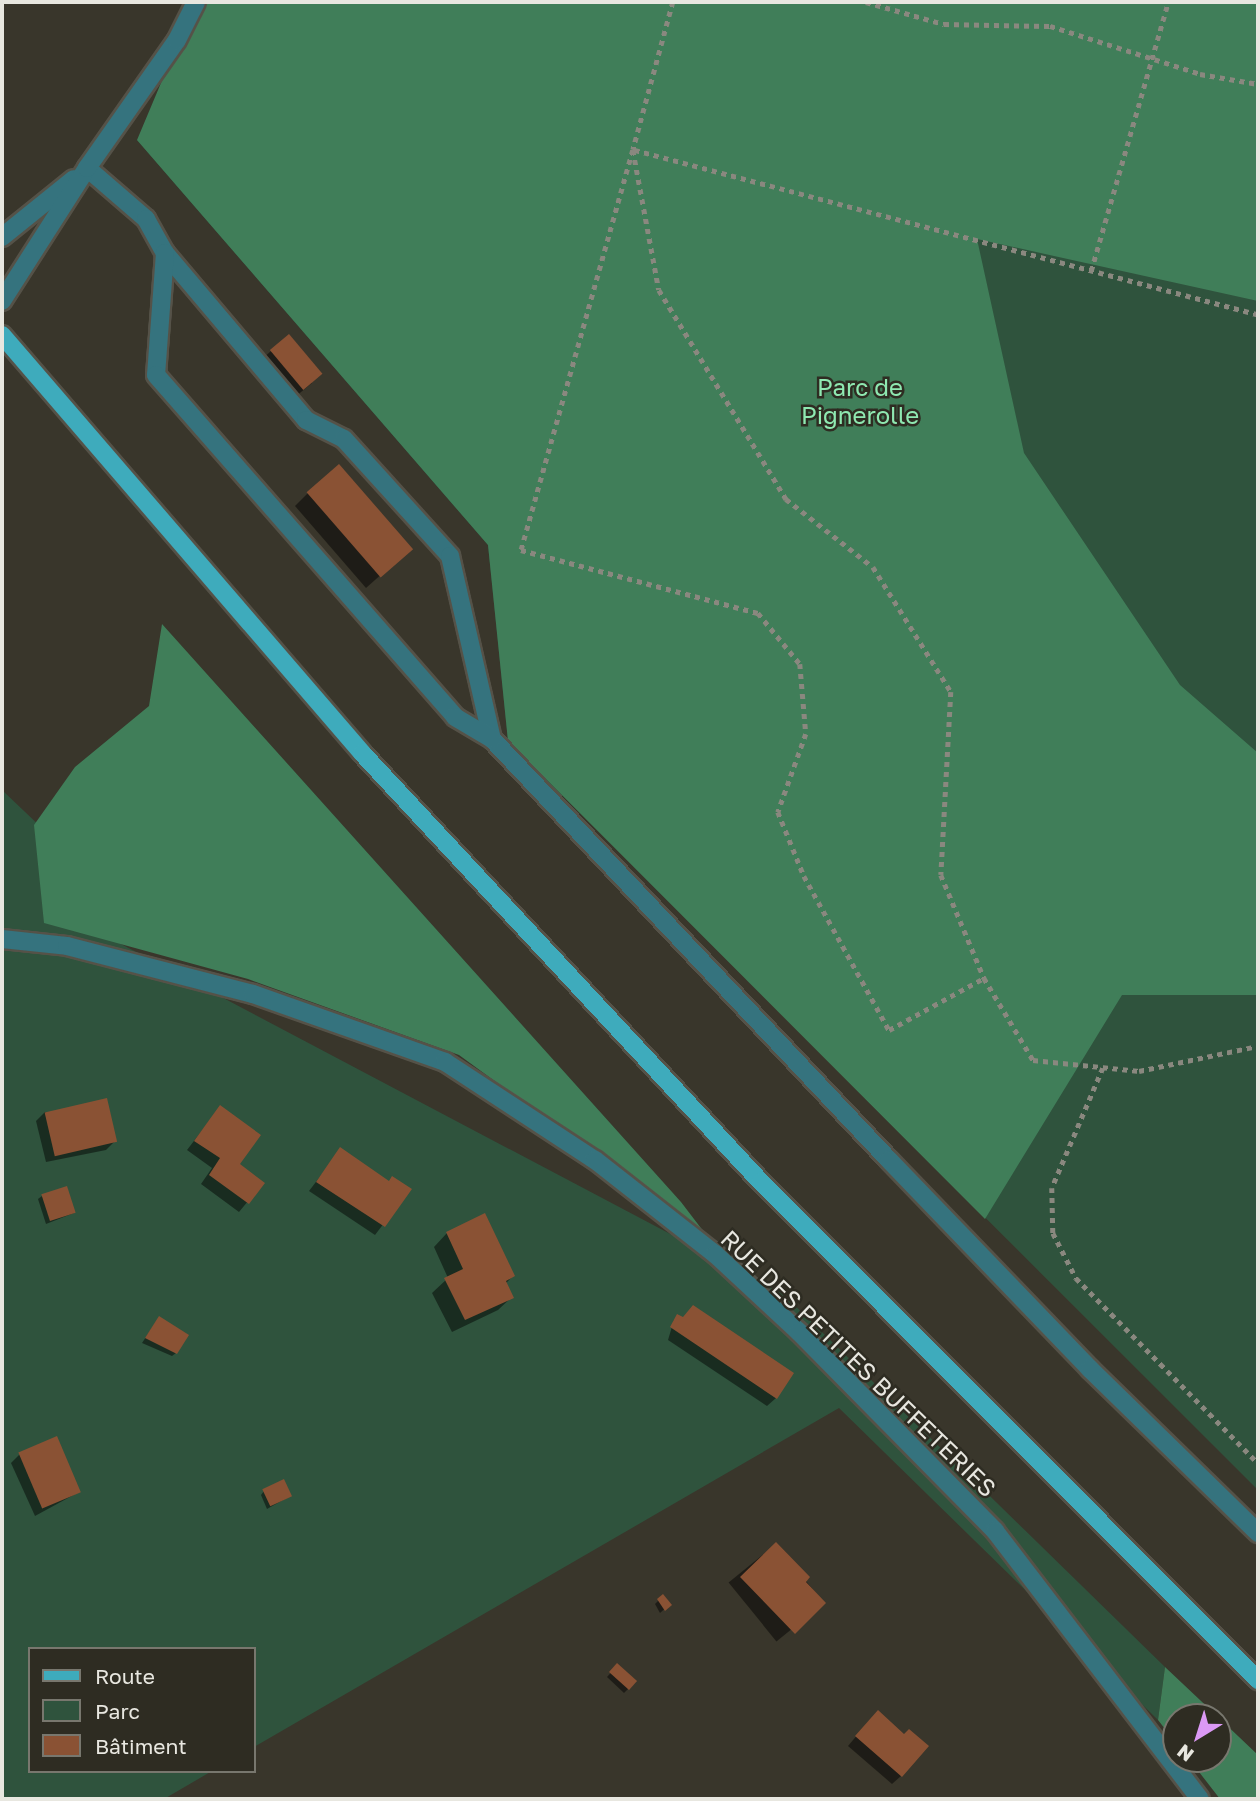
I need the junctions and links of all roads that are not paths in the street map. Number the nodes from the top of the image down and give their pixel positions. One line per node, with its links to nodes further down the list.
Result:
1 (196, 2): 2 (street)
2 (87, 168): 3 (street); 4 (street); 5 (street)
3 (2, 237)
4 (165, 253): 7 (street); 7 (street)
5 (2, 301)
6 (2, 335): 10 (main road)
7 (492, 739): 9 (street)
8 (2, 939): 11 (street, RUE DES PETITES BUFFETERIES)
9 (1258, 1533)
10 (1258, 1681)
11 (1200, 1799)

